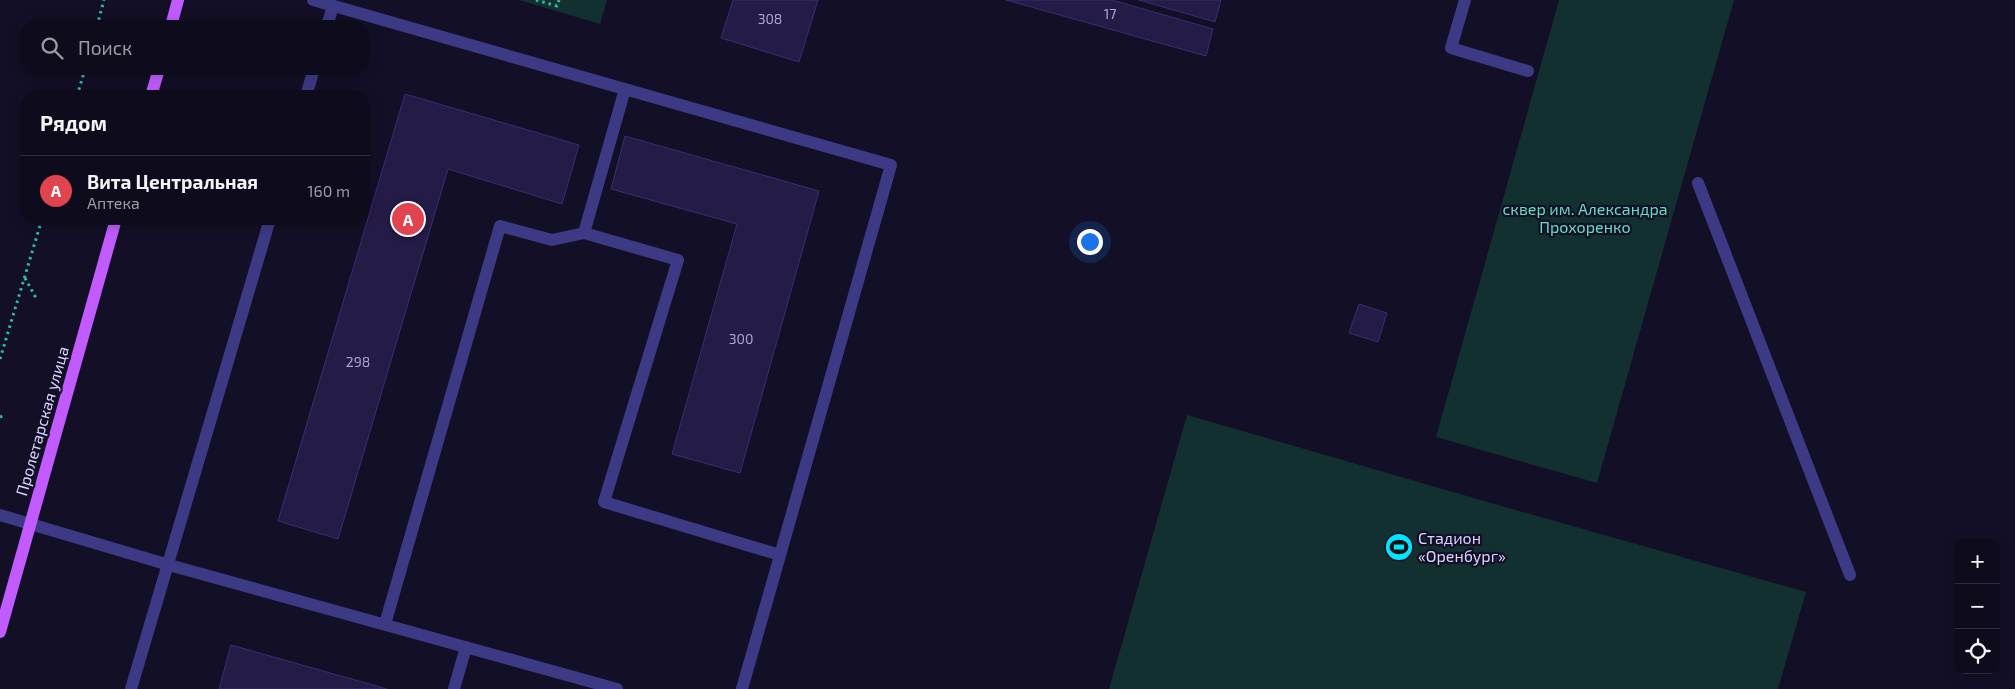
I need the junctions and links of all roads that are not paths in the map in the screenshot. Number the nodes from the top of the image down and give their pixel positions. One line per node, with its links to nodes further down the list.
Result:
1 (178, 0): 5 (main road)
2 (313, 0): 4 (lane)
3 (1465, 0): 7 (lane)
4 (333, 6): 6 (lane); 10 (lane)
5 (173, 20)
6 (329, 20)
7 (1528, 71)
8 (157, 75): 11 (main road)
9 (312, 75): 12 (lane)
10 (625, 89): 16 (lane); 19 (lane)
11 (153, 90)
12 (308, 90)
13 (1698, 183): 21 (lane)
14 (114, 225): 18 (main road, Пролетарская улица)
15 (268, 225): 20 (lane)
16 (584, 233): 19 (lane); 22 (lane)
17 (0, 515): 18 (lane)
18 (30, 524): 20 (lane); 23 (main road, Пролетарская улица)
19 (780, 555): 28 (lane)
20 (169, 565): 22 (lane); 25 (lane)
21 (1850, 574)
22 (384, 624): 24 (lane)
23 (0, 632)
24 (466, 648): 26 (lane); 27 (lane)
25 (131, 689)
26 (454, 689)
27 (617, 689)
28 (742, 689)

